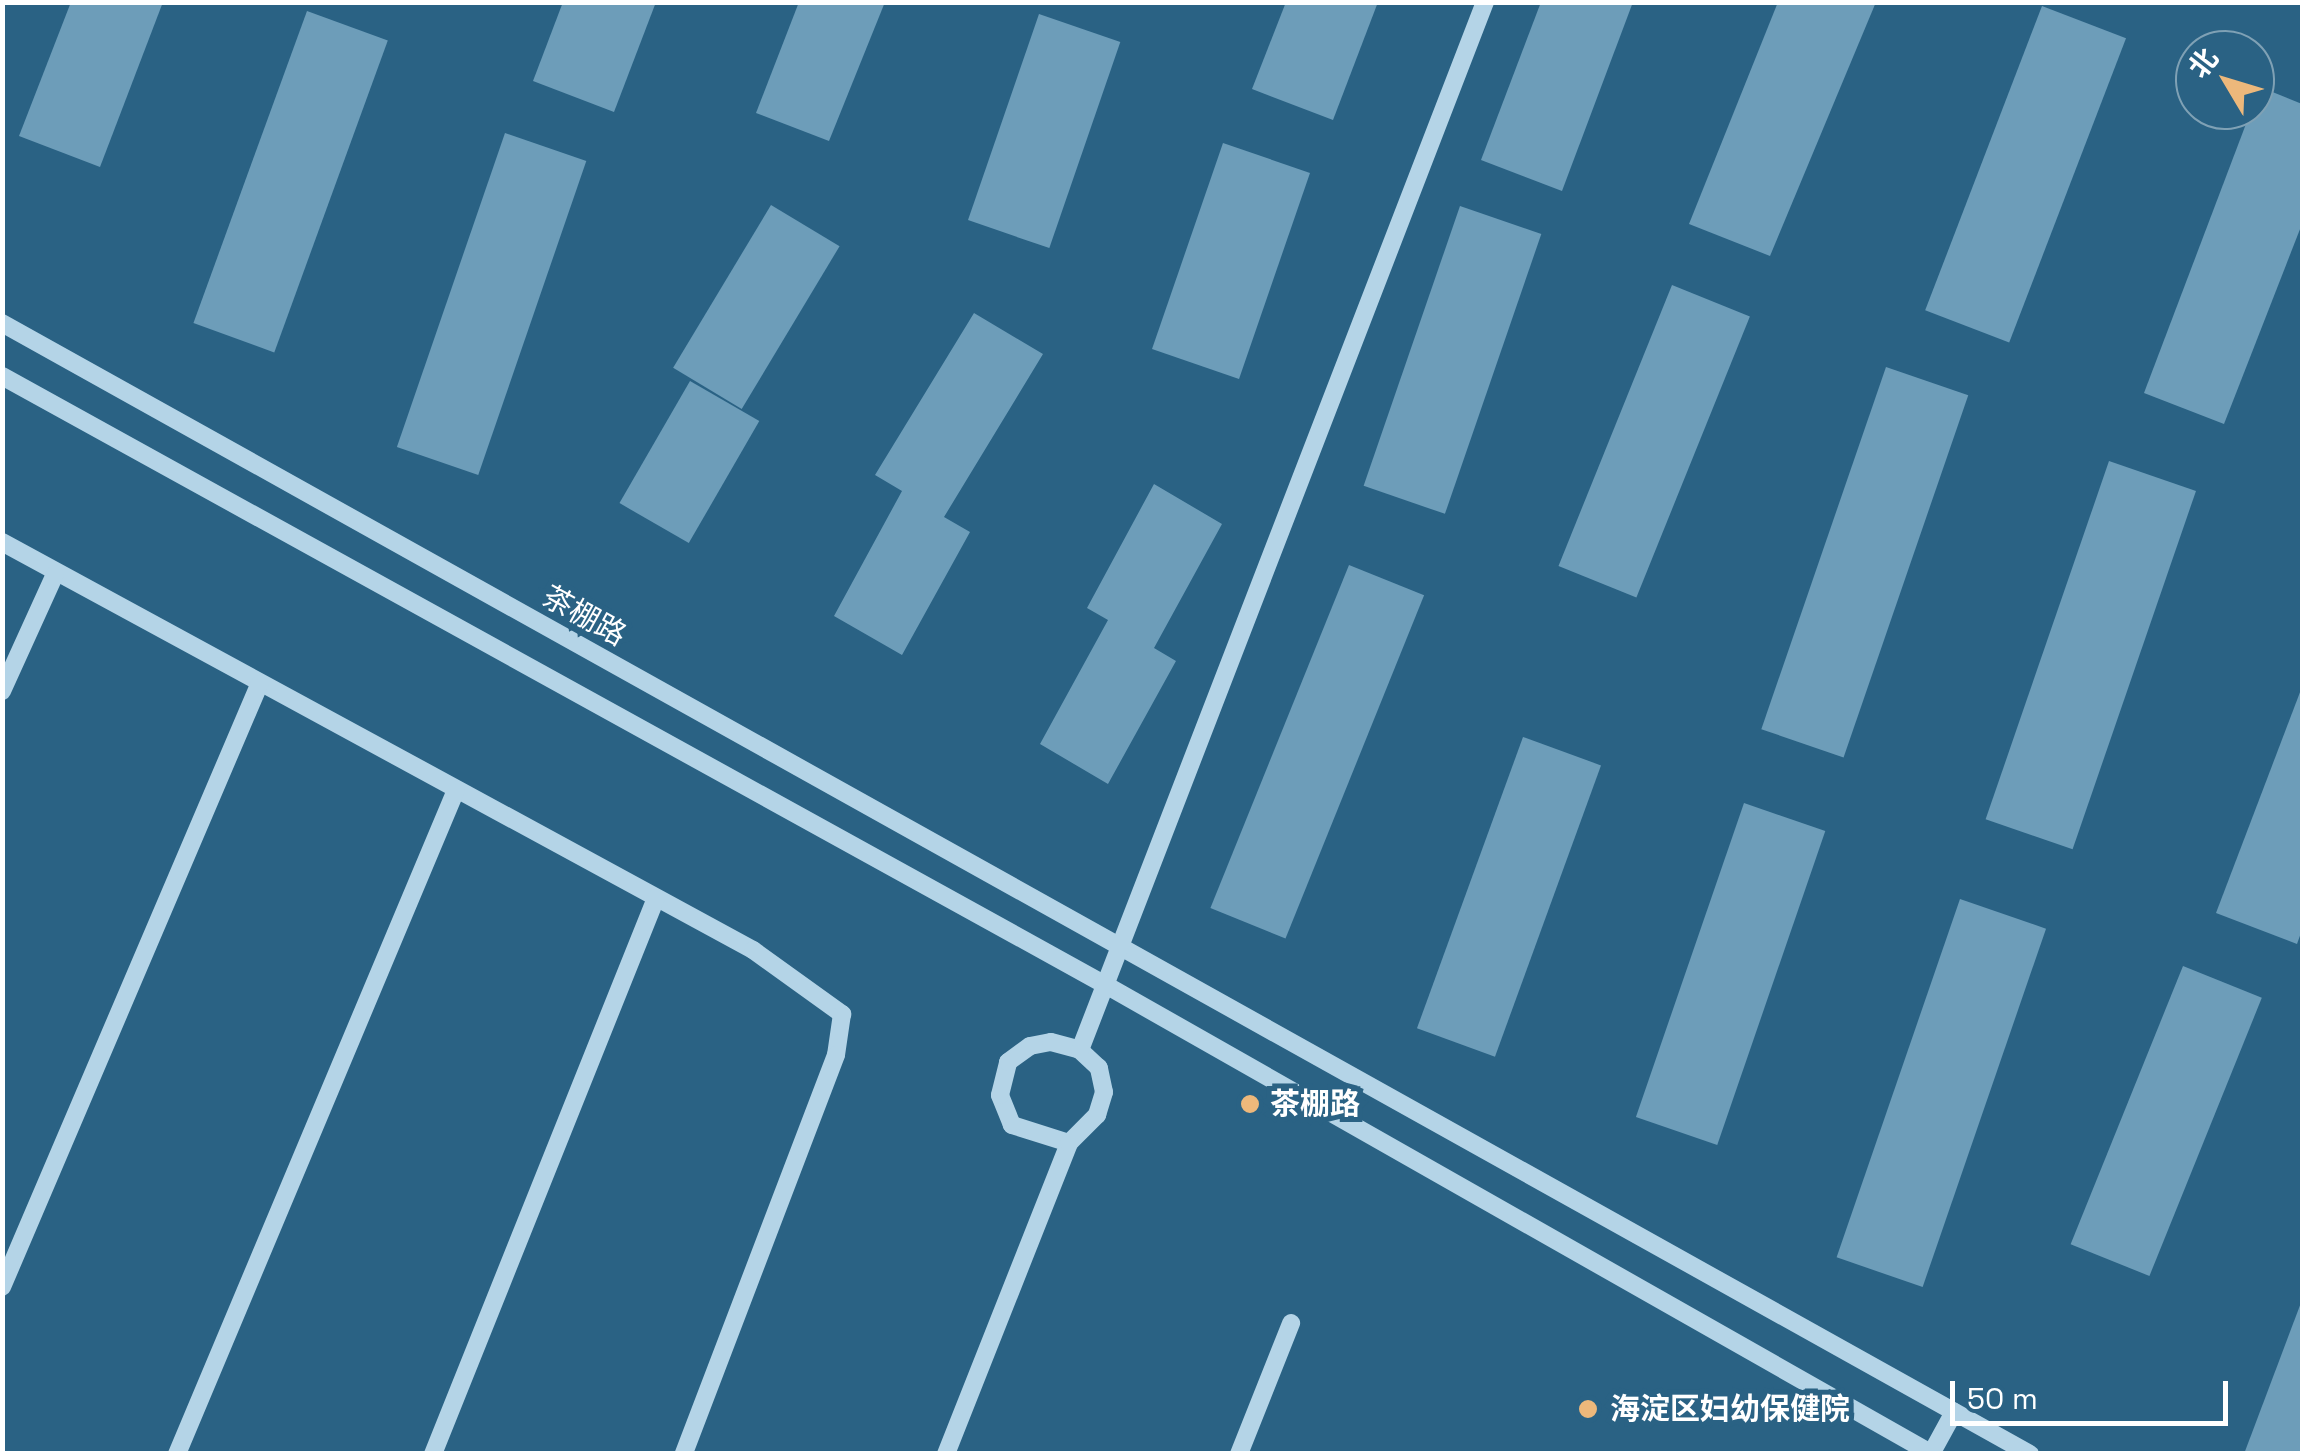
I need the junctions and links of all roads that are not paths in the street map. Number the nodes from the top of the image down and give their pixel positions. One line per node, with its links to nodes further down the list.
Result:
1 (1485, 2): 10 (street)
2 (2, 323): 10 (street, 茶棚路)
3 (2, 376): 11 (street)
4 (2, 542): 5 (street)
5 (56, 574): 6 (street); 7 (street)
6 (259, 684): 8 (street); 14 (street)
7 (2, 691)
8 (456, 790): 9 (street); 18 (street)
9 (656, 898): 19 (street); 20 (street)
10 (1117, 947): 11 (street); 16 (street, 茶棚路)
11 (1104, 984): 12 (street); 17 (street)
12 (1080, 1050): 13 (street); 13 (street)
13 (1069, 1143): 21 (street)
14 (2, 1287)
15 (1292, 1323): 22 (street)
16 (1954, 1412): 17 (street); 23 (street, 茶棚路)
17 (1932, 1453)
18 (176, 1454)
19 (433, 1454)
20 (684, 1454)
21 (946, 1454)
22 (1239, 1454)
23 (2030, 1454)

